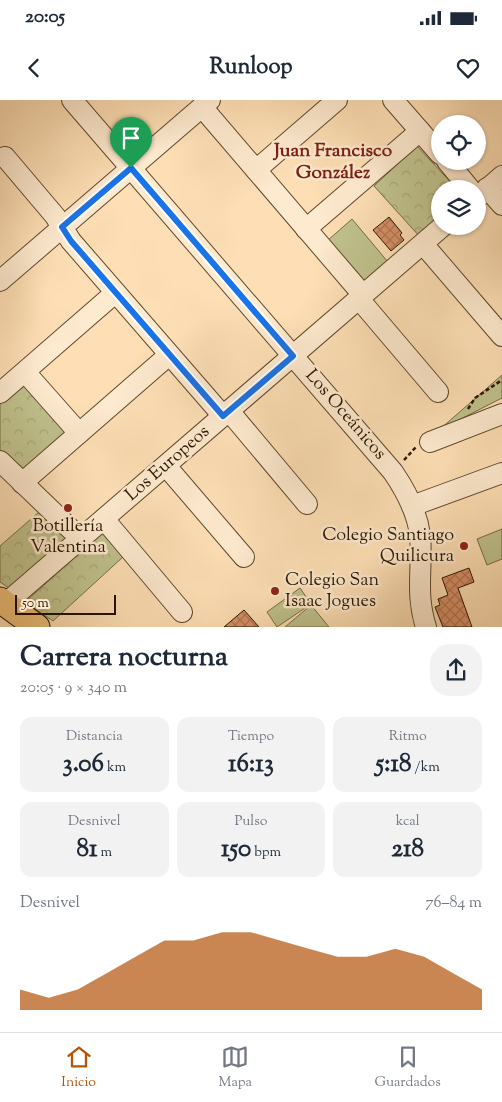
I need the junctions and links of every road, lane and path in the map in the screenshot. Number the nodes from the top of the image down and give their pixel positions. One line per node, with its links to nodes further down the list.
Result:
1 (72, 100): 8 (street, Los Oceánicos)
2 (338, 100): 9 (street)
3 (393, 100): 5 (street)
4 (198, 105): 8 (street); 9 (street)
5 (420, 131): 6 (street); 15 (street)
6 (431, 144)
7 (5, 157): 14 (street)
8 (131, 168): 14 (street); 23 (street, Los Oceánicos)
9 (256, 170): 15 (street)
10 (459, 170): 11 (street)
11 (474, 180)
12 (486, 189): 13 (street)
13 (502, 206)
14 (62, 227): 18 (street); 19 (street)
15 (306, 229): 20 (street)
16 (433, 235): 17 (street, Los Europeos)
17 (423, 244): 20 (street, Los Europeos); 21 (street)
18 (0, 281)
19 (116, 293): 22 (street); 24 (street)
20 (361, 298): 23 (street, Los Europeos); 25 (street)
21 (502, 336)
22 (169, 355): 27 (street); 29 (street)
23 (293, 356): 27 (street, Los Europeos); 36 (street, Los Oceánicos)
24 (25, 372): 26 (street); 29 (street)
25 (438, 392)
26 (0, 394)
27 (226, 414): 32 (street, Los Europeos); 35 (street)
28 (502, 414): 30 (street)
29 (79, 433): 34 (street)
30 (430, 442)
31 (0, 461): 34 (street)
32 (166, 466): 37 (street, Los Europeos); 39 (street)
33 (502, 473): 36 (street)
34 (22, 483): 38 (street)
35 (307, 504)
36 (412, 506): 43 (street, Los Oceánicos)
37 (104, 519): 38 (street, Los Europeos); 41 (street)
38 (81, 539): 40 (street, Los Europeos)
39 (244, 556)
40 (3, 602): 42 (main road)
41 (182, 612)
42 (37, 627)
43 (426, 627)

